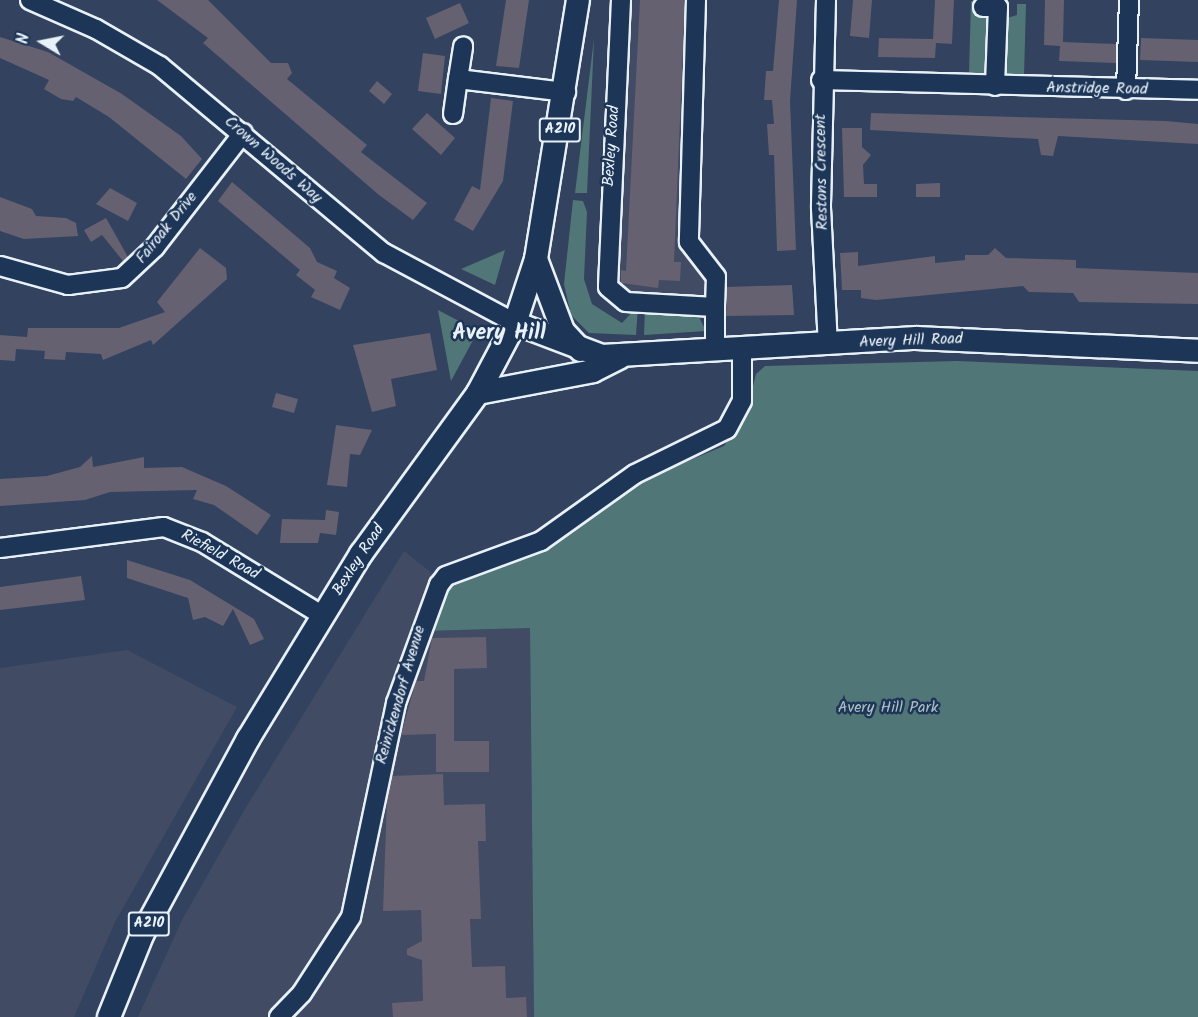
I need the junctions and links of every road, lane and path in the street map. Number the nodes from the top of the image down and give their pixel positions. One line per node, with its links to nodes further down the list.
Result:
1 (30, 0): 16 (street, Crown Woods Way)
2 (578, 0): 14 (main road, Bexley Road / A210)
3 (621, 0): 19 (street, Bexley Road)
4 (696, 0): 19 (street)
5 (826, 0): 10 (street, Restons Crescent)
6 (1129, 0): 12 (street)
7 (998, 7): 11 (street)
8 (463, 46): 9 (street)
9 (458, 79): 14 (street); 15 (street)
10 (821, 80): 11 (street, Anstridge Road); 21 (street, Restons Crescent)
11 (995, 86): 12 (street, Anstridge Road)
12 (1126, 90): 13 (street, Anstridge Road)
13 (1198, 90)
14 (567, 93): 17 (main road, Bexley Road / A210)
15 (453, 114)
16 (243, 133): 18 (street, Fairoak Drive); 20 (street, Crown Woods Way)
17 (536, 259): 20 (main road, Bexley Road / A210); 23 (main road)
18 (0, 266)
19 (715, 307): 24 (street)
20 (515, 323): 23 (main road, Avery Hill Road); 27 (main road, Bexley Road / A210)
21 (828, 345): 22 (main road, Avery Hill Road); 25 (main road, Avery Hill Road)
22 (742, 349): 24 (main road, Avery Hill Road); 31 (street, Reinickendorf Avenue)
23 (581, 350): 26 (main road, Avery Hill Road)
24 (715, 350): 26 (main road, Avery Hill Road)
25 (1198, 351)
26 (624, 355): 27 (main road, Avery Hill Road)
27 (478, 393): 29 (main road, Bexley Road / A210)
28 (0, 548): 29 (street, Riefield Road)
29 (323, 616): 30 (main road, Bexley Road / A210)
30 (109, 1017)
31 (279, 1017)

